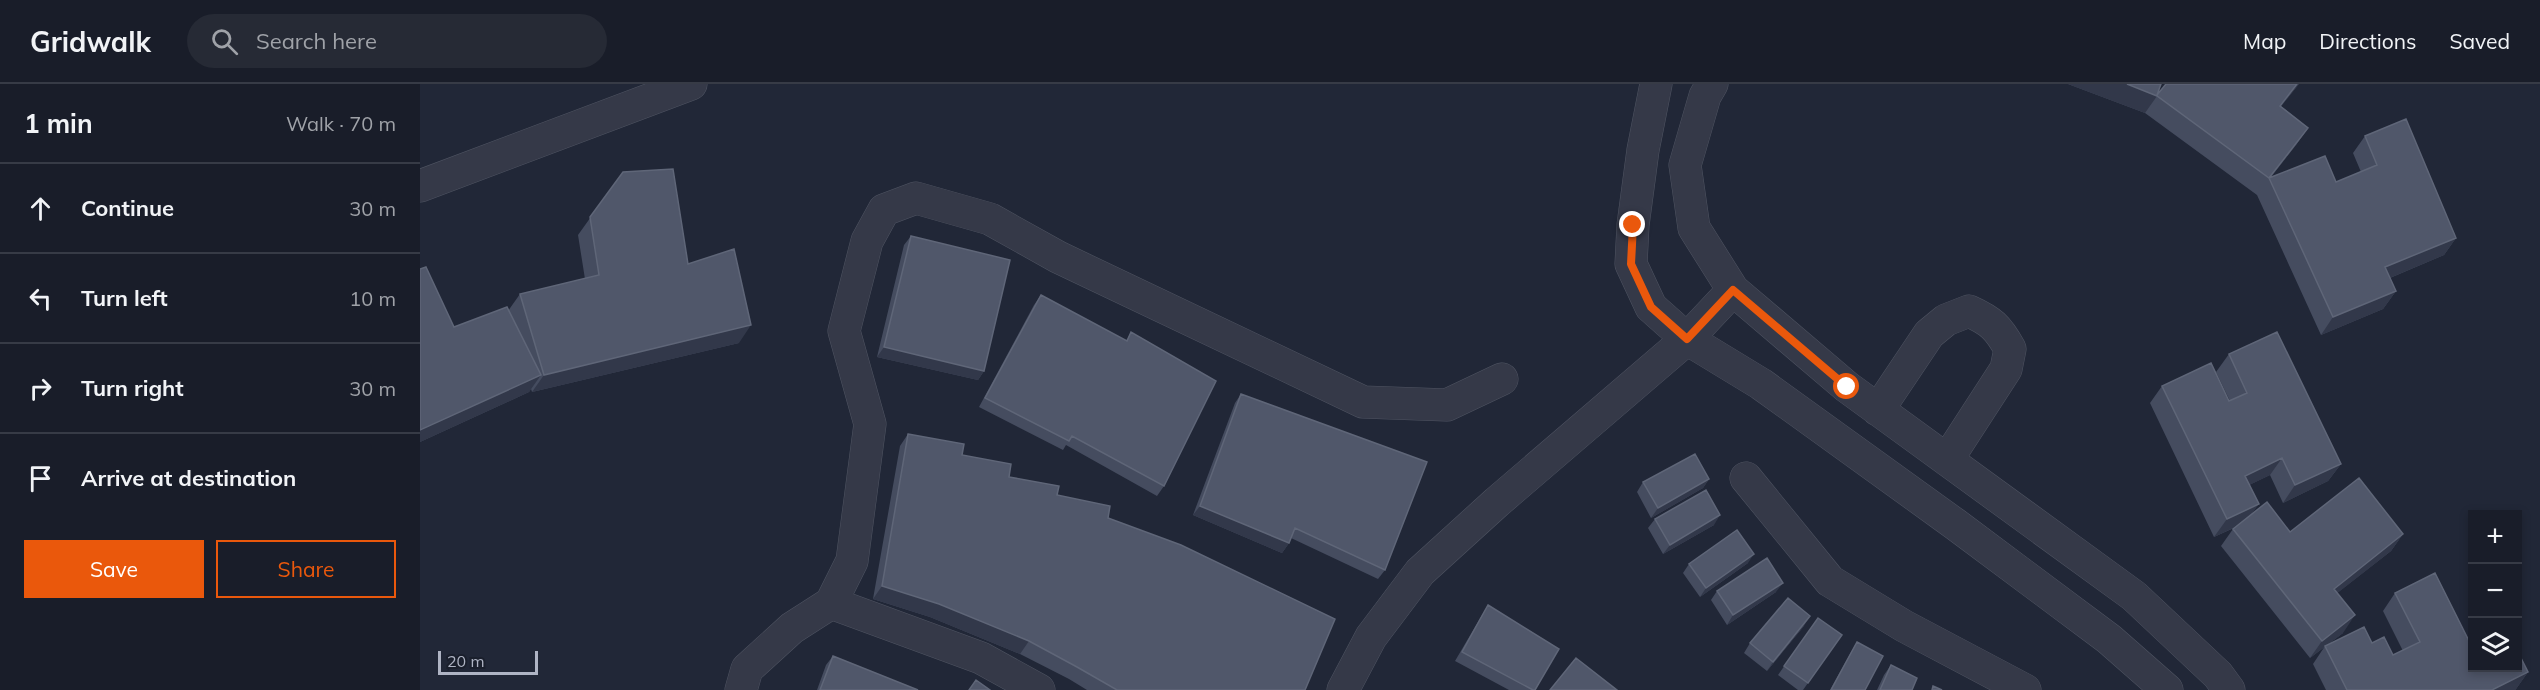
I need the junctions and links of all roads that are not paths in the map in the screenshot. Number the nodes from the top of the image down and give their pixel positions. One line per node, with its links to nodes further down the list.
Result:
1 (691, 84): 4 (street)
2 (1656, 84): 6 (street)
3 (1712, 84): 5 (street)
4 (420, 186)
5 (1733, 290): 6 (street); 8 (street)
6 (1687, 339): 14 (street); 16 (street)
7 (1502, 379): 11 (street)
8 (1878, 410): 9 (street); 9 (street)
9 (1947, 460): 17 (street)
10 (1746, 478): 15 (street)
11 (831, 603): 12 (street); 13 (street)
12 (741, 690)
13 (1039, 690)
14 (1343, 690)
15 (2025, 690)
16 (2167, 690)
17 (2229, 690)

